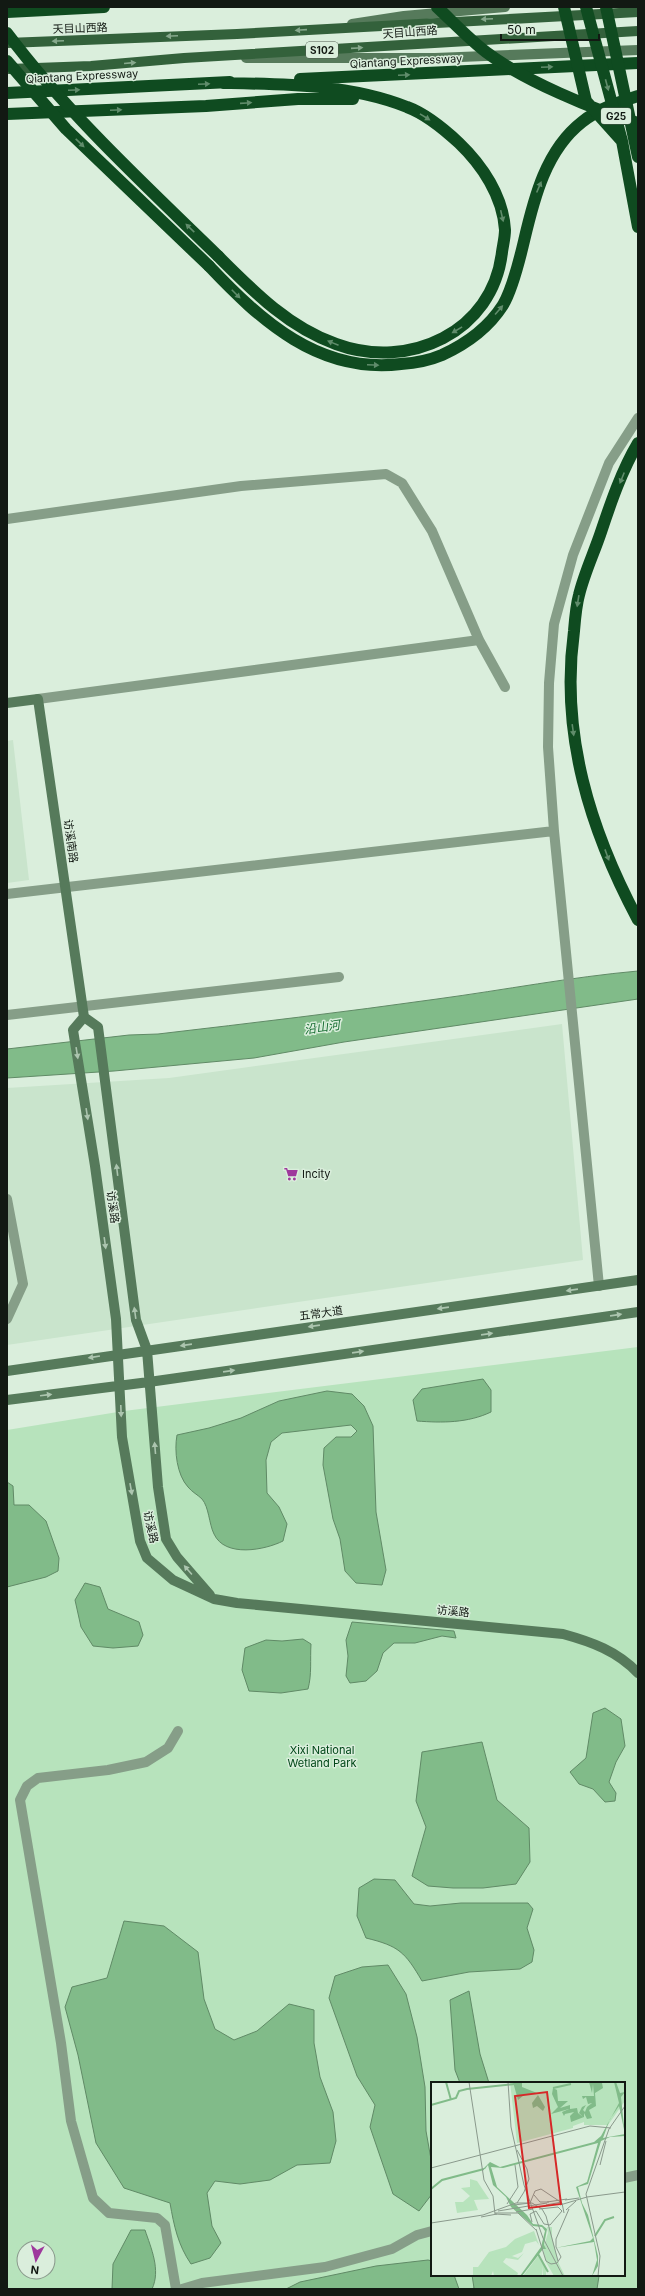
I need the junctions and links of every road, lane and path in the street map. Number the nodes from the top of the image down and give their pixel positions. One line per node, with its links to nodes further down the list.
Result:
1 (104, 7): 7 (highway)
2 (436, 7): 23 (highway, bridge)
3 (505, 7): 9 (street, 天目山西路)
4 (564, 7): 24 (highway, bridge)
5 (586, 7): 24 (highway, G25, one-way to 24, bridge)
6 (606, 7): 25 (highway, G25, bridge)
7 (7, 12)
8 (638, 12): 9 (main road, 天目山西路 / S102, one-way to 9)
9 (321, 28): 12 (main road, 天目山西路 / S102, one-way to 12)
10 (638, 31): 14 (main road, 天目山西路 / S102, one-way to 10)
11 (7, 33): 21 (highway, one-way to 11, bridge)
12 (7, 43)
13 (638, 50): 14 (street, 天目山西路)
14 (184, 58): 17 (main road, 天目山西路 / S102, one-way to 14)
15 (7, 61): 20 (highway, one-way to 20, bridge)
16 (638, 63): 18 (highway, Qiantang Expressway, one-way to 16)
17 (7, 70)
18 (223, 83): 19 (highway, Qiantang Expressway, one-way to 18); 21 (highway)
19 (7, 93)
20 (638, 96)
21 (408, 107): 22 (highway, one-way to 21)
22 (7, 114)
23 (638, 123)
24 (622, 141): 26 (highway, G25, bridge)
25 (638, 157)
26 (638, 228)
27 (638, 418): 34 (street)
28 (638, 443): 37 (highway, one-way to 37)
29 (7, 519): 30 (street)
30 (479, 640): 31 (street); 32 (street)
31 (505, 687)
32 (38, 699): 33 (street); 35 (street, 访溪南路)
33 (7, 703)
34 (554, 831): 35 (street); 44 (street)
35 (66, 886): 36 (street); 39 (street, 访溪南路)
36 (7, 894)
37 (638, 920)
38 (339, 977): 39 (street)
39 (83, 1006): 40 (street); 41 (street, 访溪南路)
40 (7, 1015)
41 (84, 1017): 47 (street, one-way to 41); 48 (street, 访溪路, one-way to 48)
42 (7, 1199): 46 (street)
43 (638, 1280): 44 (street, 五常大道)
44 (599, 1286): 47 (street, 五常大道, one-way to 47)
45 (638, 1312): 50 (street, one-way to 45)
46 (7, 1320)
47 (147, 1350): 48 (street, 五常大道); 50 (street)
48 (119, 1353): 49 (street, 五常大道, one-way to 49); 51 (street, 访溪路)
49 (7, 1370)
50 (149, 1382): 51 (street); 53 (street, one-way to 50)
51 (120, 1386): 52 (street, one-way to 51); 53 (street, 访溪路, one-way to 53)
52 (7, 1400)
53 (214, 1599): 54 (street, 访溪路)
54 (638, 1673)
55 (178, 1731): 59 (street)
56 (638, 2175): 57 (street)
57 (625, 2178)
58 (431, 2231): 60 (street)
59 (176, 2289)
60 (182, 2289)

